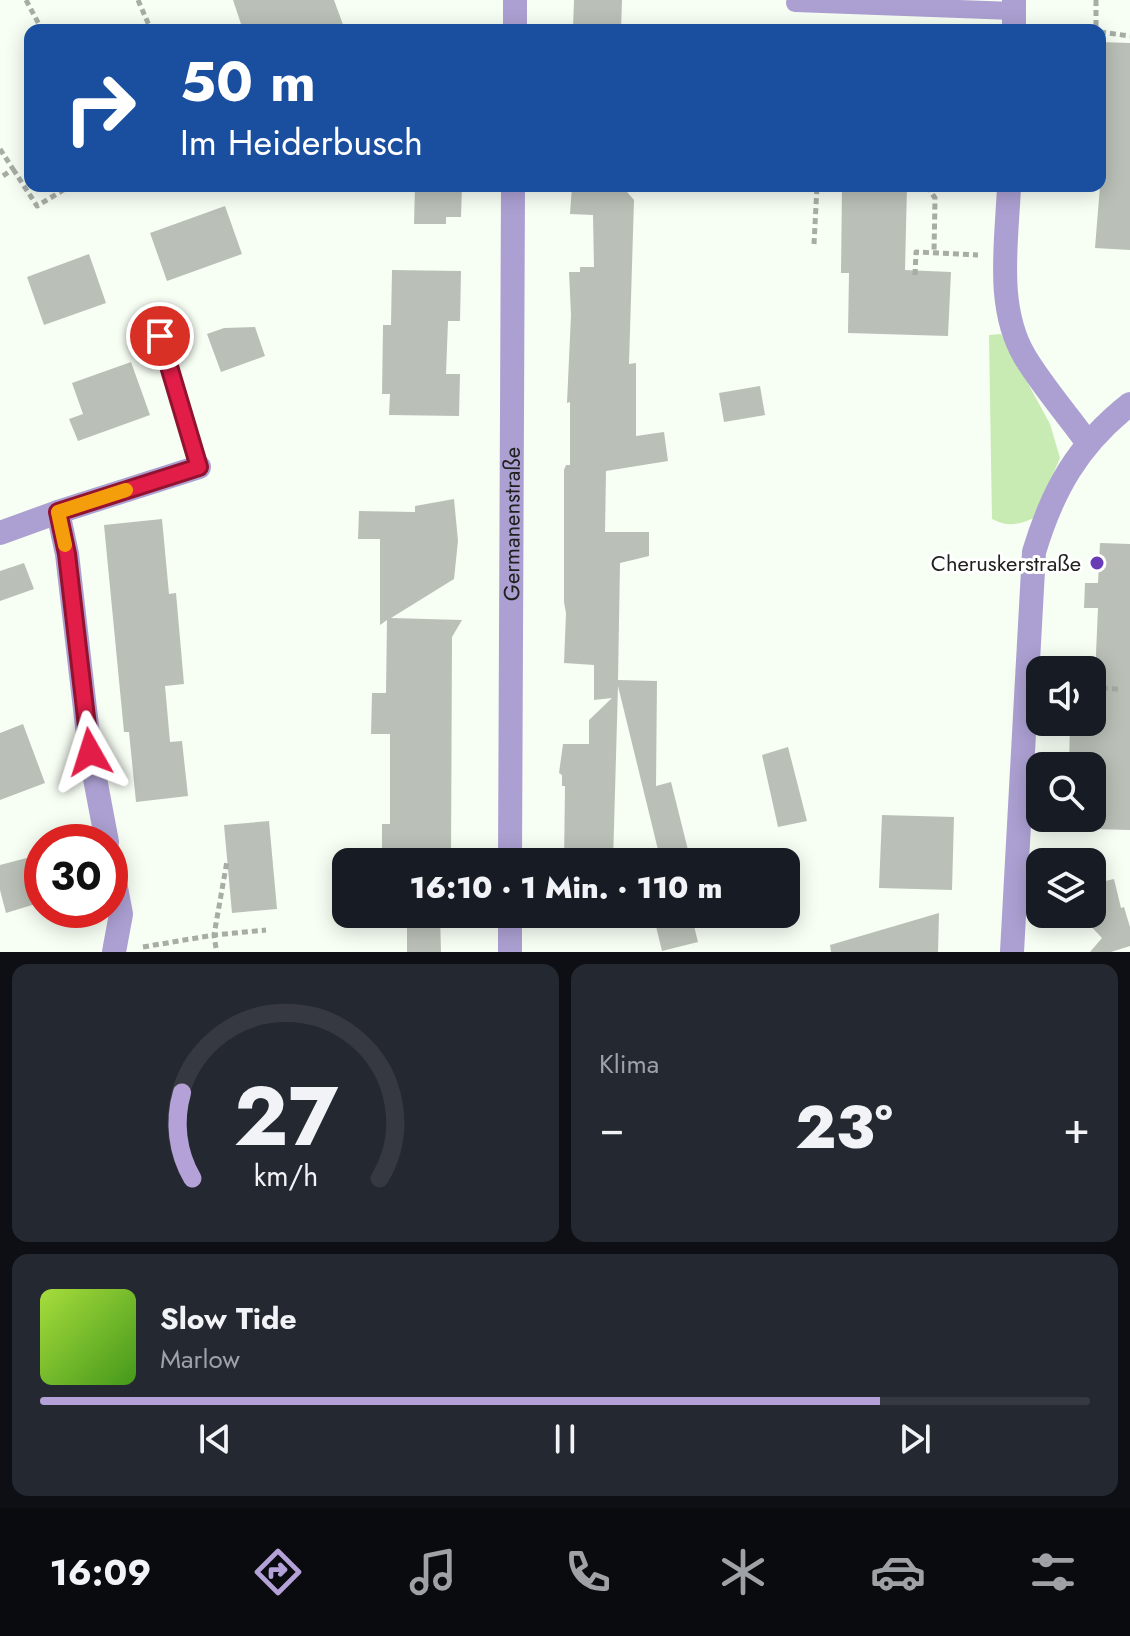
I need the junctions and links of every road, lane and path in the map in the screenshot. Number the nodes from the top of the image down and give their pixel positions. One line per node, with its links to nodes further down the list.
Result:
1 (26, 0): 7 (path)
2 (138, 0): 8 (path)
3 (515, 0): 9 (street)
4 (1096, 0): 10 (path)
5 (795, 3): 6 (lane)
6 (1014, 14)
7 (39, 24)
8 (148, 24)
9 (515, 24)
10 (1098, 24)
11 (1106, 32): 12 (path)
12 (1130, 36)
13 (0, 149): 14 (path)
14 (13, 169): 15 (path); 16 (path)
15 (0, 178)
16 (24, 186)
17 (28, 192): 18 (path)
18 (60, 192)
19 (513, 192): 36 (street, Germanenstraße)
20 (817, 192): 23 (path)
21 (931, 192): 24 (path)
22 (1009, 192): 25 (street)
23 (814, 244)
24 (934, 253): 25 (path); 26 (path)
25 (1007, 256): 29 (street)
26 (915, 275)
27 (160, 336): 30 (lane)
28 (1130, 404): 29 (street)
29 (1087, 442): 45 (street)
30 (199, 467): 31 (street)
31 (58, 512): 32 (street); 35 (street)
32 (0, 533)
33 (1118, 685): 34 (path)
34 (1106, 689)
35 (104, 824)
36 (510, 848)
37 (227, 861): 41 (path)
38 (118, 928): 43 (street)
39 (510, 928): 44 (street)
40 (266, 930): 41 (path)
41 (214, 935): 42 (path); 43 (path)
42 (216, 948)
43 (114, 952)
44 (510, 952)
45 (1012, 952)

